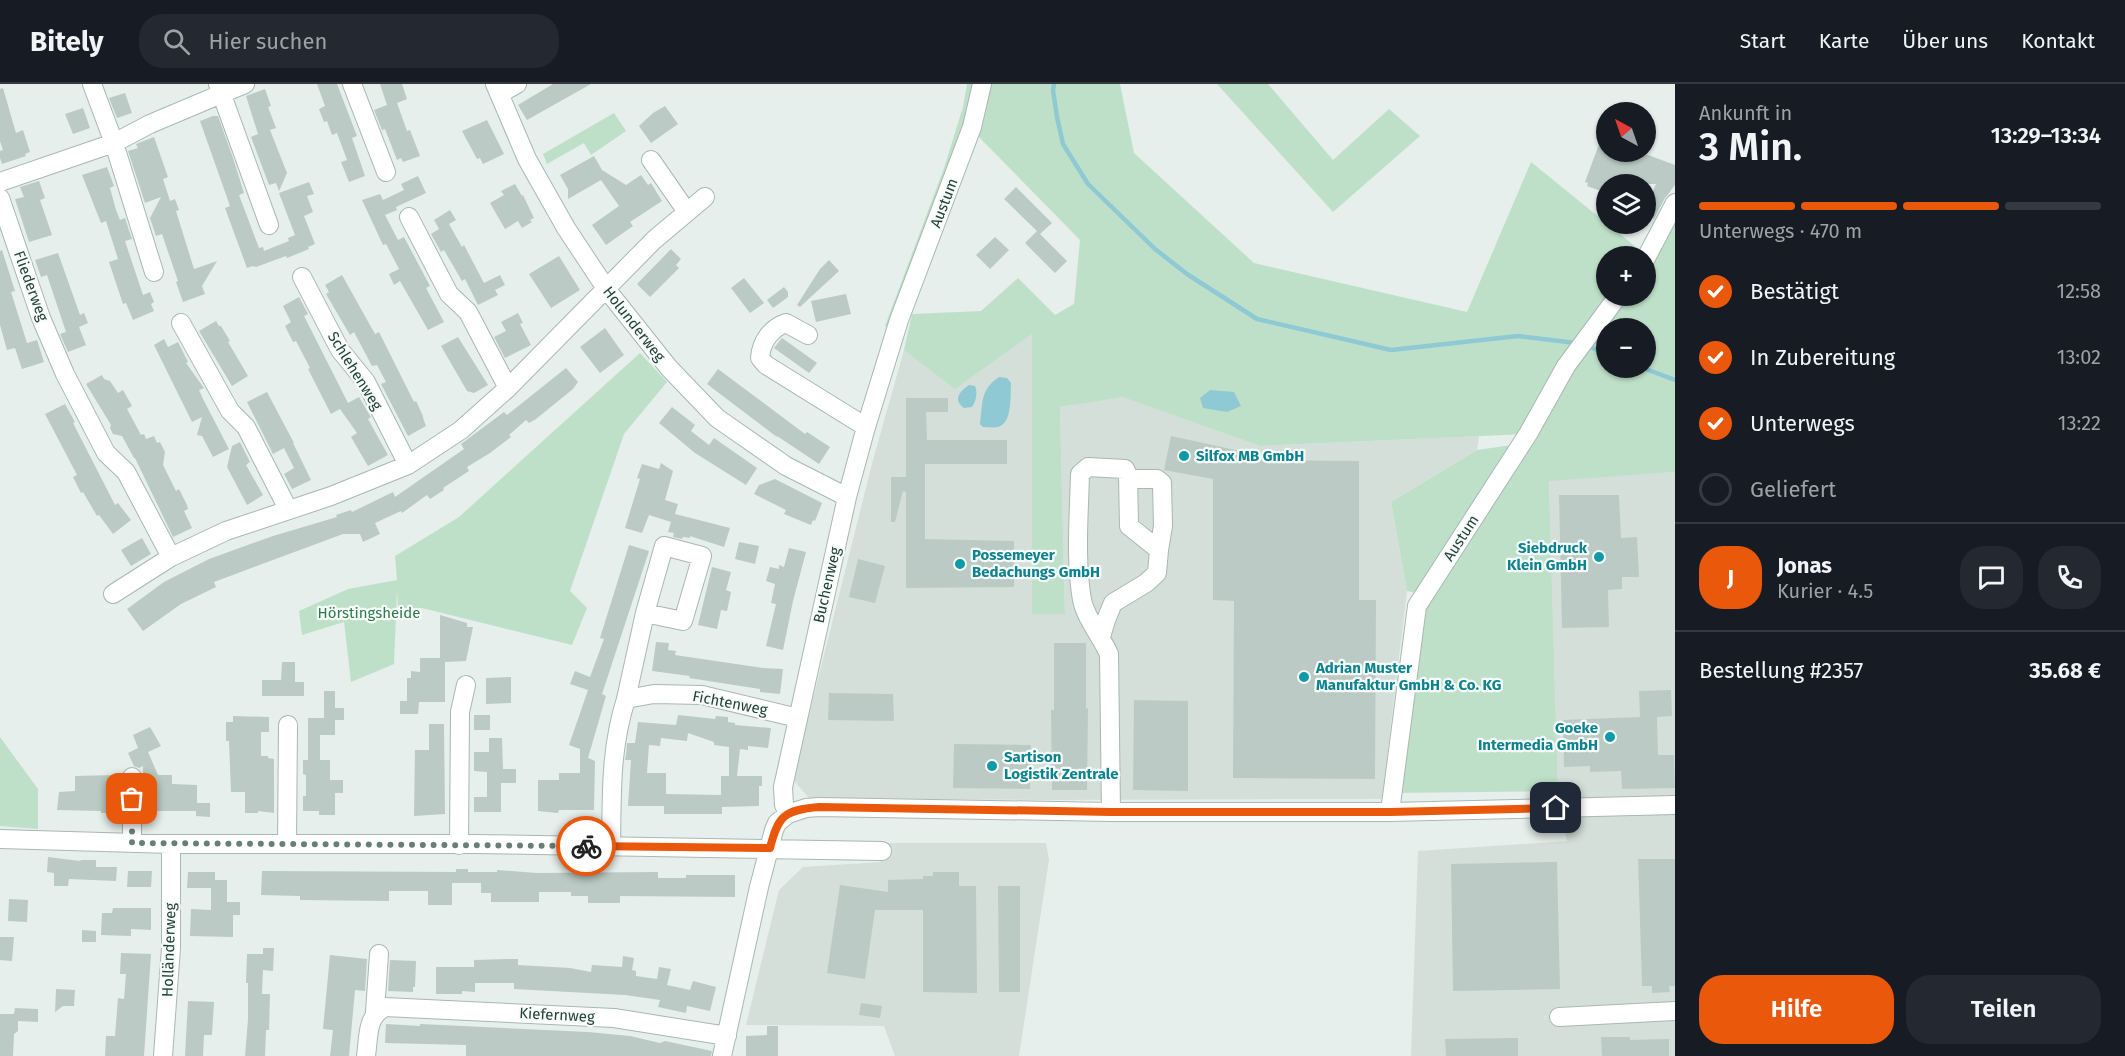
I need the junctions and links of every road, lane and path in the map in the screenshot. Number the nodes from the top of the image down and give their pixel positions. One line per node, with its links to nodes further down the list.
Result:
1 (92, 84): 8 (street)
2 (245, 84): 6 (street)
3 (352, 84): 10 (street)
4 (517, 84): 7 (street)
5 (982, 84): 23 (street, Austum)
6 (220, 88): 8 (street); 17 (street)
7 (497, 89): 21 (street, Holunderweg)
8 (114, 143): 11 (street); 19 (street)
9 (651, 160): 15 (street)
10 (386, 172)
11 (0, 182)
12 (0, 198): 33 (street, Fliederweg)
13 (705, 198): 15 (street)
14 (1675, 203): 18 (street)
15 (687, 212): 21 (street)
16 (409, 217): 26 (street)
17 (269, 225)
18 (1652, 246)
19 (154, 272)
20 (302, 277): 28 (street, Schlehenweg)
21 (607, 290): 26 (street); 30 (street, Holunderweg)
22 (1611, 306): 44 (street, Austum)
23 (899, 320): 27 (street, Buchenweg)
24 (181, 322): 31 (street)
25 (808, 335): 27 (street)
26 (508, 388): 28 (street)
27 (866, 427): 30 (street, Buchenweg)
28 (408, 465): 31 (street)
29 (1128, 479): 32 (street); 32 (street); 36 (street)
30 (847, 497): 39 (street, Buchenweg)
31 (288, 509): 33 (street)
32 (1159, 550): 36 (street)
33 (171, 556): 34 (street)
34 (113, 594)
35 (645, 613): 38 (street)
36 (1101, 637): 43 (street)
37 (466, 685): 50 (street)
38 (626, 699): 39 (street, Fichtenweg); 51 (street)
39 (798, 718): 45 (street, Buchenweg)
40 (288, 724): 49 (street)
41 (132, 777): 47 (street)
42 (1675, 805): 44 (street)
43 (1111, 812): 44 (street); 45 (street)
44 (1390, 812)
45 (788, 814): 52 (street)
46 (0, 839): 47 (street)
47 (132, 843): 48 (street)
48 (171, 844): 49 (street); 59 (street, Holländerweg)
49 (287, 844): 50 (street)
50 (459, 844): 51 (street)
51 (611, 846): 52 (street)
52 (770, 848): 53 (street); 58 (street)
53 (882, 851)
54 (379, 954): 55 (street)
55 (380, 1010): 58 (street, Kiefernweg); 60 (street)
56 (1675, 1011): 57 (street)
57 (1559, 1017)
58 (727, 1036): 61 (street)
59 (163, 1056)
60 (366, 1056)
61 (722, 1056)

